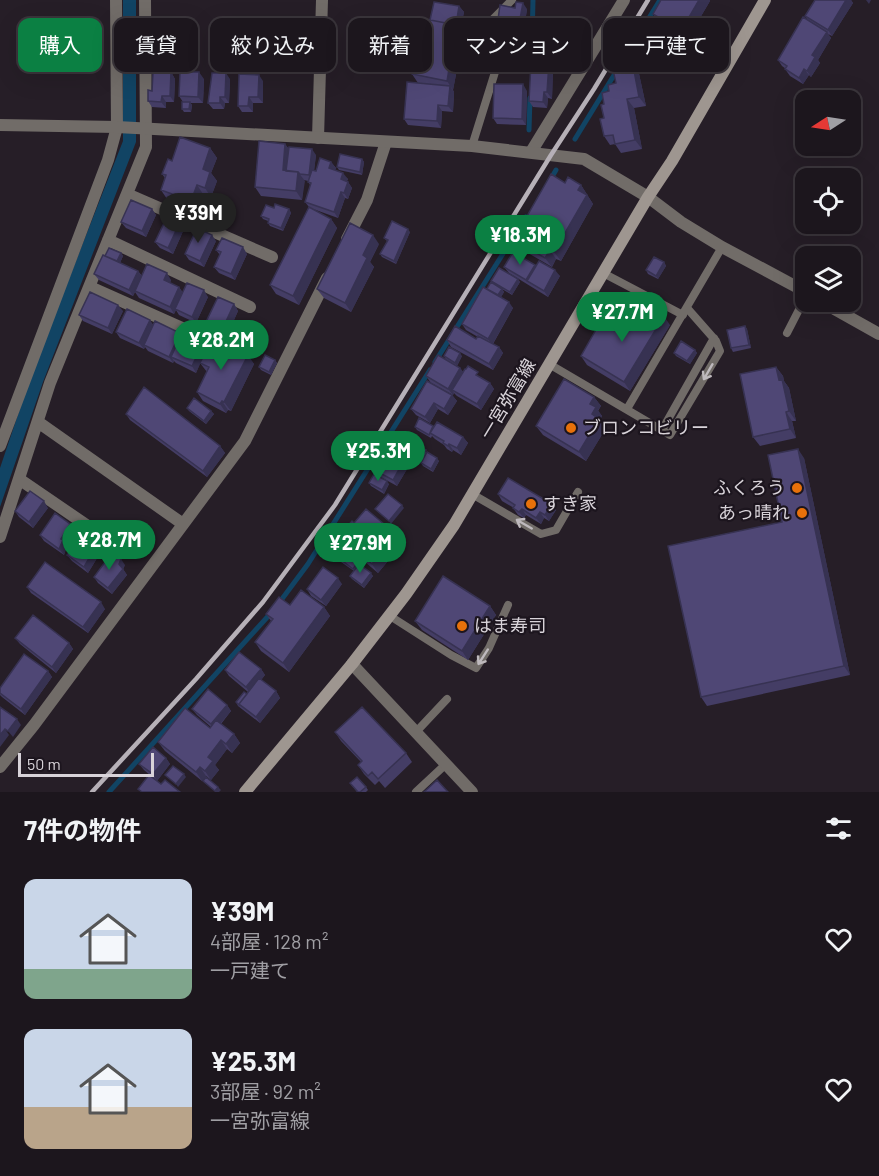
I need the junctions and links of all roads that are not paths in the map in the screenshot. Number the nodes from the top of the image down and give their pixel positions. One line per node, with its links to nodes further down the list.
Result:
1 (116, 0): 10 (street)
2 (145, 0): 11 (street)
3 (322, 0): 12 (street)
4 (512, 0): 7 (lane)
5 (624, 0): 15 (street)
6 (765, 0): 17 (main road, 一宮弥富線)
7 (494, 18)
8 (494, 72): 14 (lane)
9 (0, 124): 10 (street)
10 (119, 128): 11 (street); 34 (street)
11 (143, 129): 12 (street); 16 (street)
12 (318, 138): 13 (street)
13 (386, 142): 14 (street); 38 (street)
14 (472, 146): 15 (street)
15 (531, 152): 17 (street)
16 (127, 194): 18 (street); 20 (street)
17 (648, 197): 19 (street); 21 (main road, 一宮弥富線)
18 (108, 240): 22 (street); 24 (street)
19 (722, 247): 23 (street); 25 (lane)
20 (272, 257)
21 (603, 273): 25 (lane); 31 (main road, 一宮弥富線)
22 (90, 287): 30 (street); 33 (street)
23 (795, 288)
24 (250, 307)
25 (685, 312): 32 (lane); 32 (lane, one-way to 32)
26 (797, 312): 28 (lane)
27 (840, 312): 29 (street)
28 (787, 333)
29 (879, 334)
30 (209, 340)
31 (549, 364): 32 (lane); 37 (main road, 一宮弥富線)
32 (627, 409)
33 (38, 422): 35 (street); 38 (street)
34 (0, 446)
35 (19, 479): 39 (street); 40 (street)
36 (578, 492): 37 (lane, one-way to 37)
37 (472, 494): 42 (main road, 一宮弥富線)
38 (183, 524): 47 (street)
39 (0, 537)
40 (120, 548)
41 (508, 605): 42 (lane, one-way to 42)
42 (390, 616): 43 (main road, 一宮弥富線)
43 (352, 664): 45 (street); 48 (main road, 一宮弥富線)
44 (447, 699): 45 (lane)
45 (416, 732): 46 (street)
46 (446, 764): 49 (lane); 50 (street)
47 (0, 766)
48 (245, 792)
49 (416, 792)
50 (472, 792)

